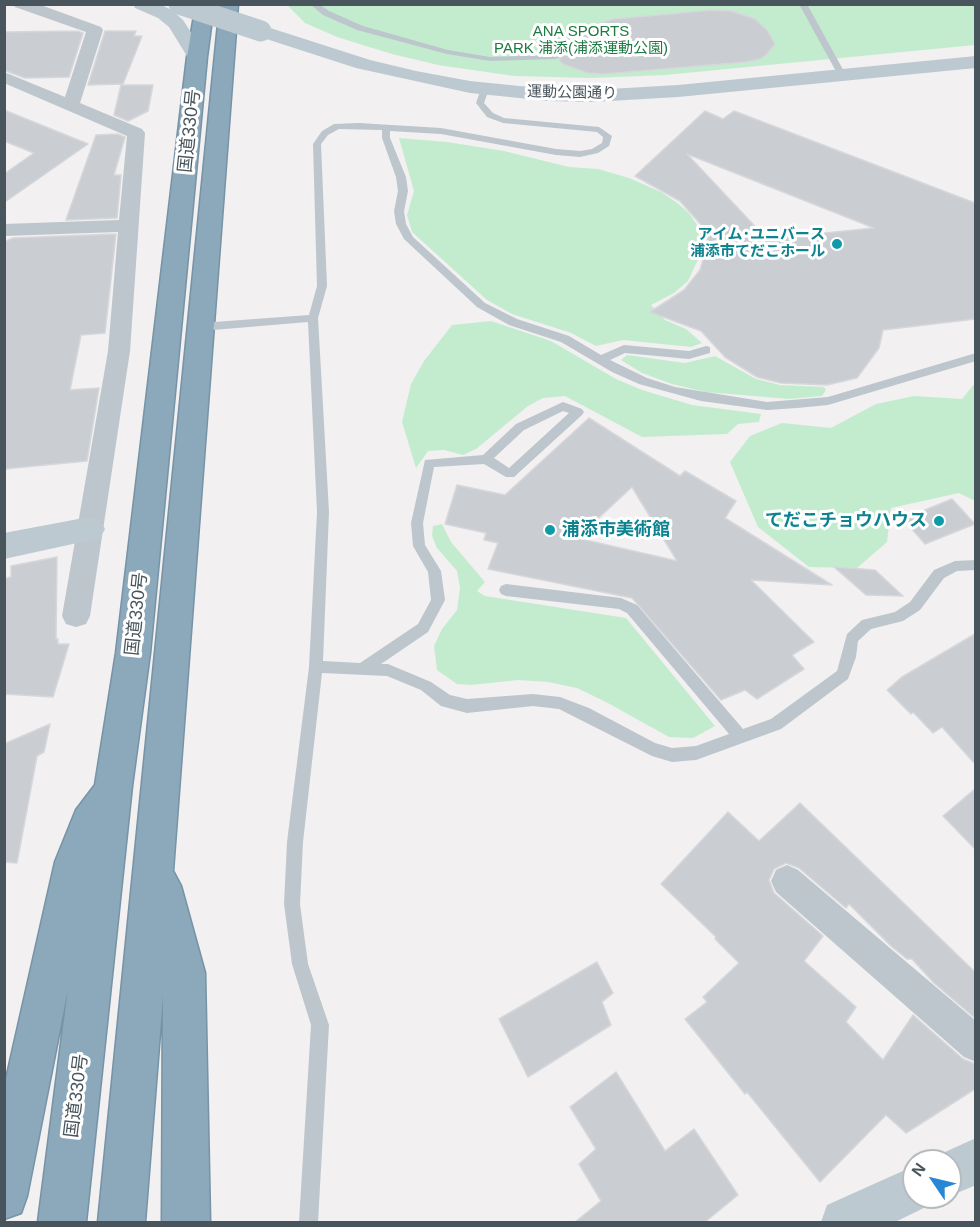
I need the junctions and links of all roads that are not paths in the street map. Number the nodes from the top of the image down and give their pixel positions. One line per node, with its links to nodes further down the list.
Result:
1 (20, 4): 14 (street)
2 (142, 4): 8 (street)
3 (180, 4): 13 (street, 運動公園通り, bridge)
4 (205, 4): 8 (highway, 国道330号)
5 (229, 4): 19 (highway, 国道330号)
6 (313, 4): 9 (lane)
7 (803, 4): 11 (lane)
8 (197, 57): 32 (highway, 国道330号)
9 (556, 57)
10 (975, 62): 11 (street, 運動公園通り)
11 (842, 75): 13 (street, 運動公園通り)
12 (4, 77): 14 (street)
13 (485, 89): 15 (lane)
14 (71, 104): 16 (street)
15 (386, 129): 18 (lane); 22 (lane)
16 (129, 226): 17 (street); 24 (street)
17 (4, 230)
18 (313, 318): 19 (lane); 29 (lane)
19 (201, 327): 33 (highway, 国道330号)
20 (706, 350): 22 (lane)
21 (975, 357): 22 (lane)
22 (601, 360)
23 (486, 459): 23 (lane); 30 (lane)
24 (89, 529): 25 (street); 28 (street)
25 (4, 546)
26 (975, 565): 31 (lane)
27 (506, 590): 31 (lane)
28 (76, 615)
29 (316, 667): 30 (lane); 41 (lane)
30 (363, 668): 31 (lane)
31 (740, 737)
32 (114, 786): 37 (highway); 38 (highway, 国道330号)
33 (155, 861): 39 (highway, 国道330号); 40 (highway)
34 (787, 881): 35 (street)
35 (975, 1046)
36 (902, 1195): 42 (street)
37 (4, 1196)
38 (62, 1222)
39 (121, 1222)
40 (186, 1222)
41 (308, 1222)
42 (844, 1222)

